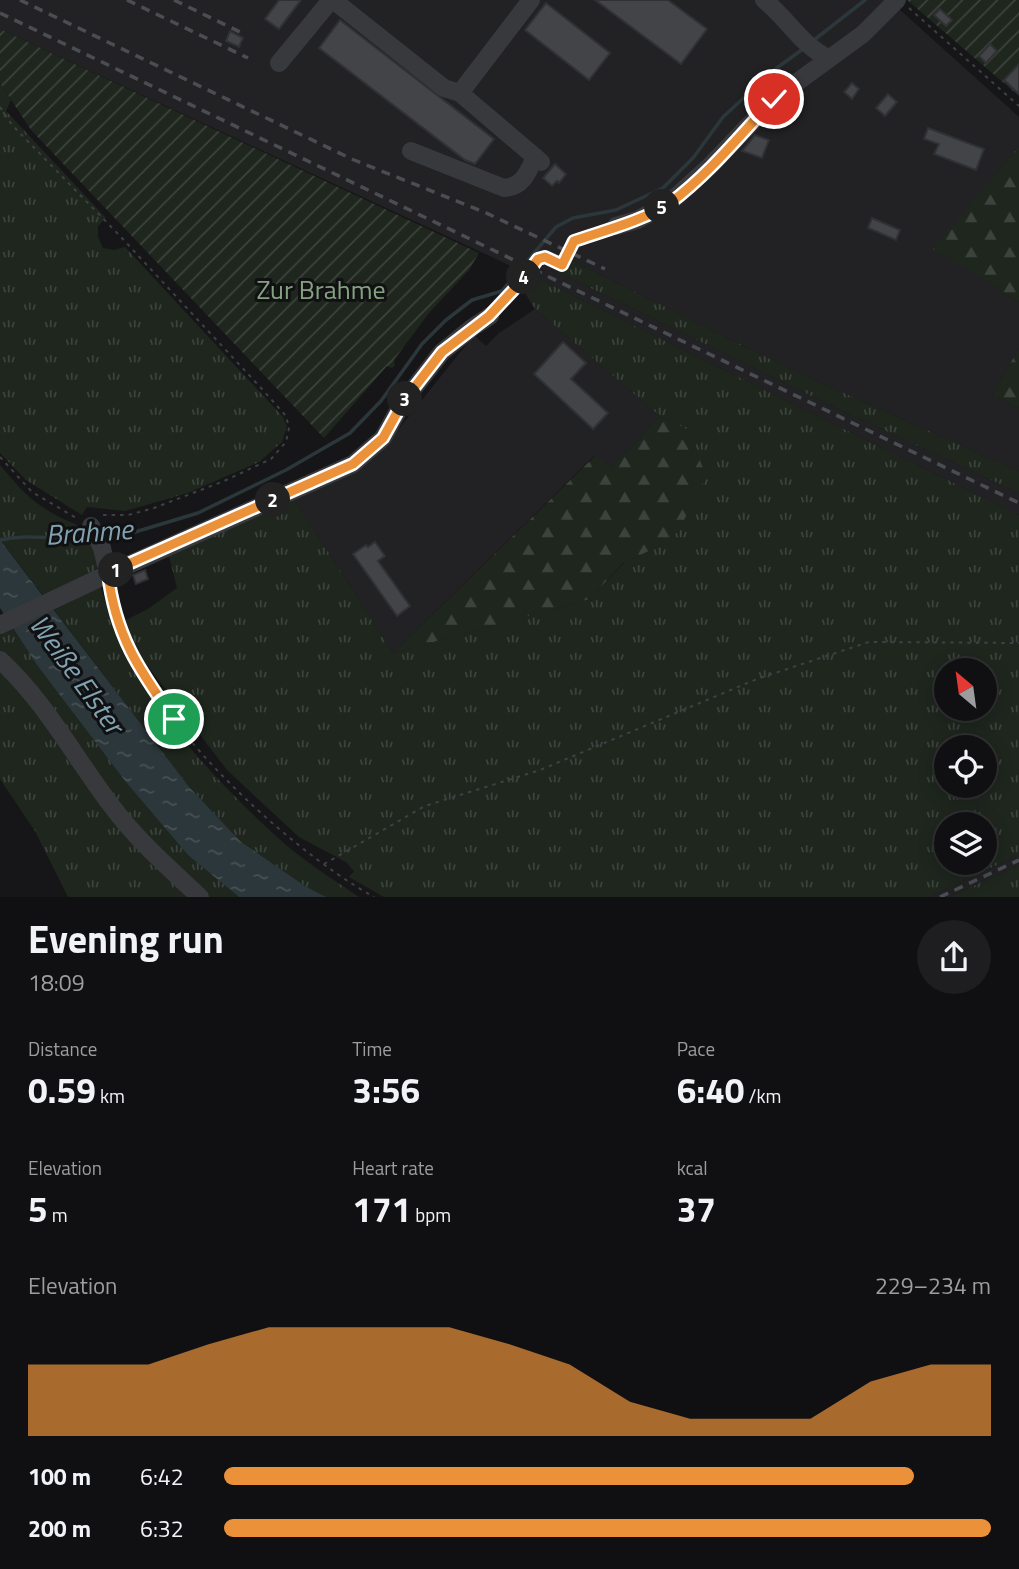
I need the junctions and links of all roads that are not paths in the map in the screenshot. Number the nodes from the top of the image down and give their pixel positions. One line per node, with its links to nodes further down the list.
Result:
1 (332, 0): 6 (street); 7 (street)
2 (531, 0): 7 (street)
3 (764, 0): 5 (street)
4 (904, 4): 5 (street)
5 (824, 56): 9 (street)
6 (279, 63)
7 (460, 93): 8 (street)
8 (411, 151)
9 (616, 226)
10 (489, 316): 12 (street)
11 (92, 526): 12 (street)
12 (108, 573): 13 (street)
13 (0, 625)
14 (0, 660): 15 (street)
15 (200, 897)

